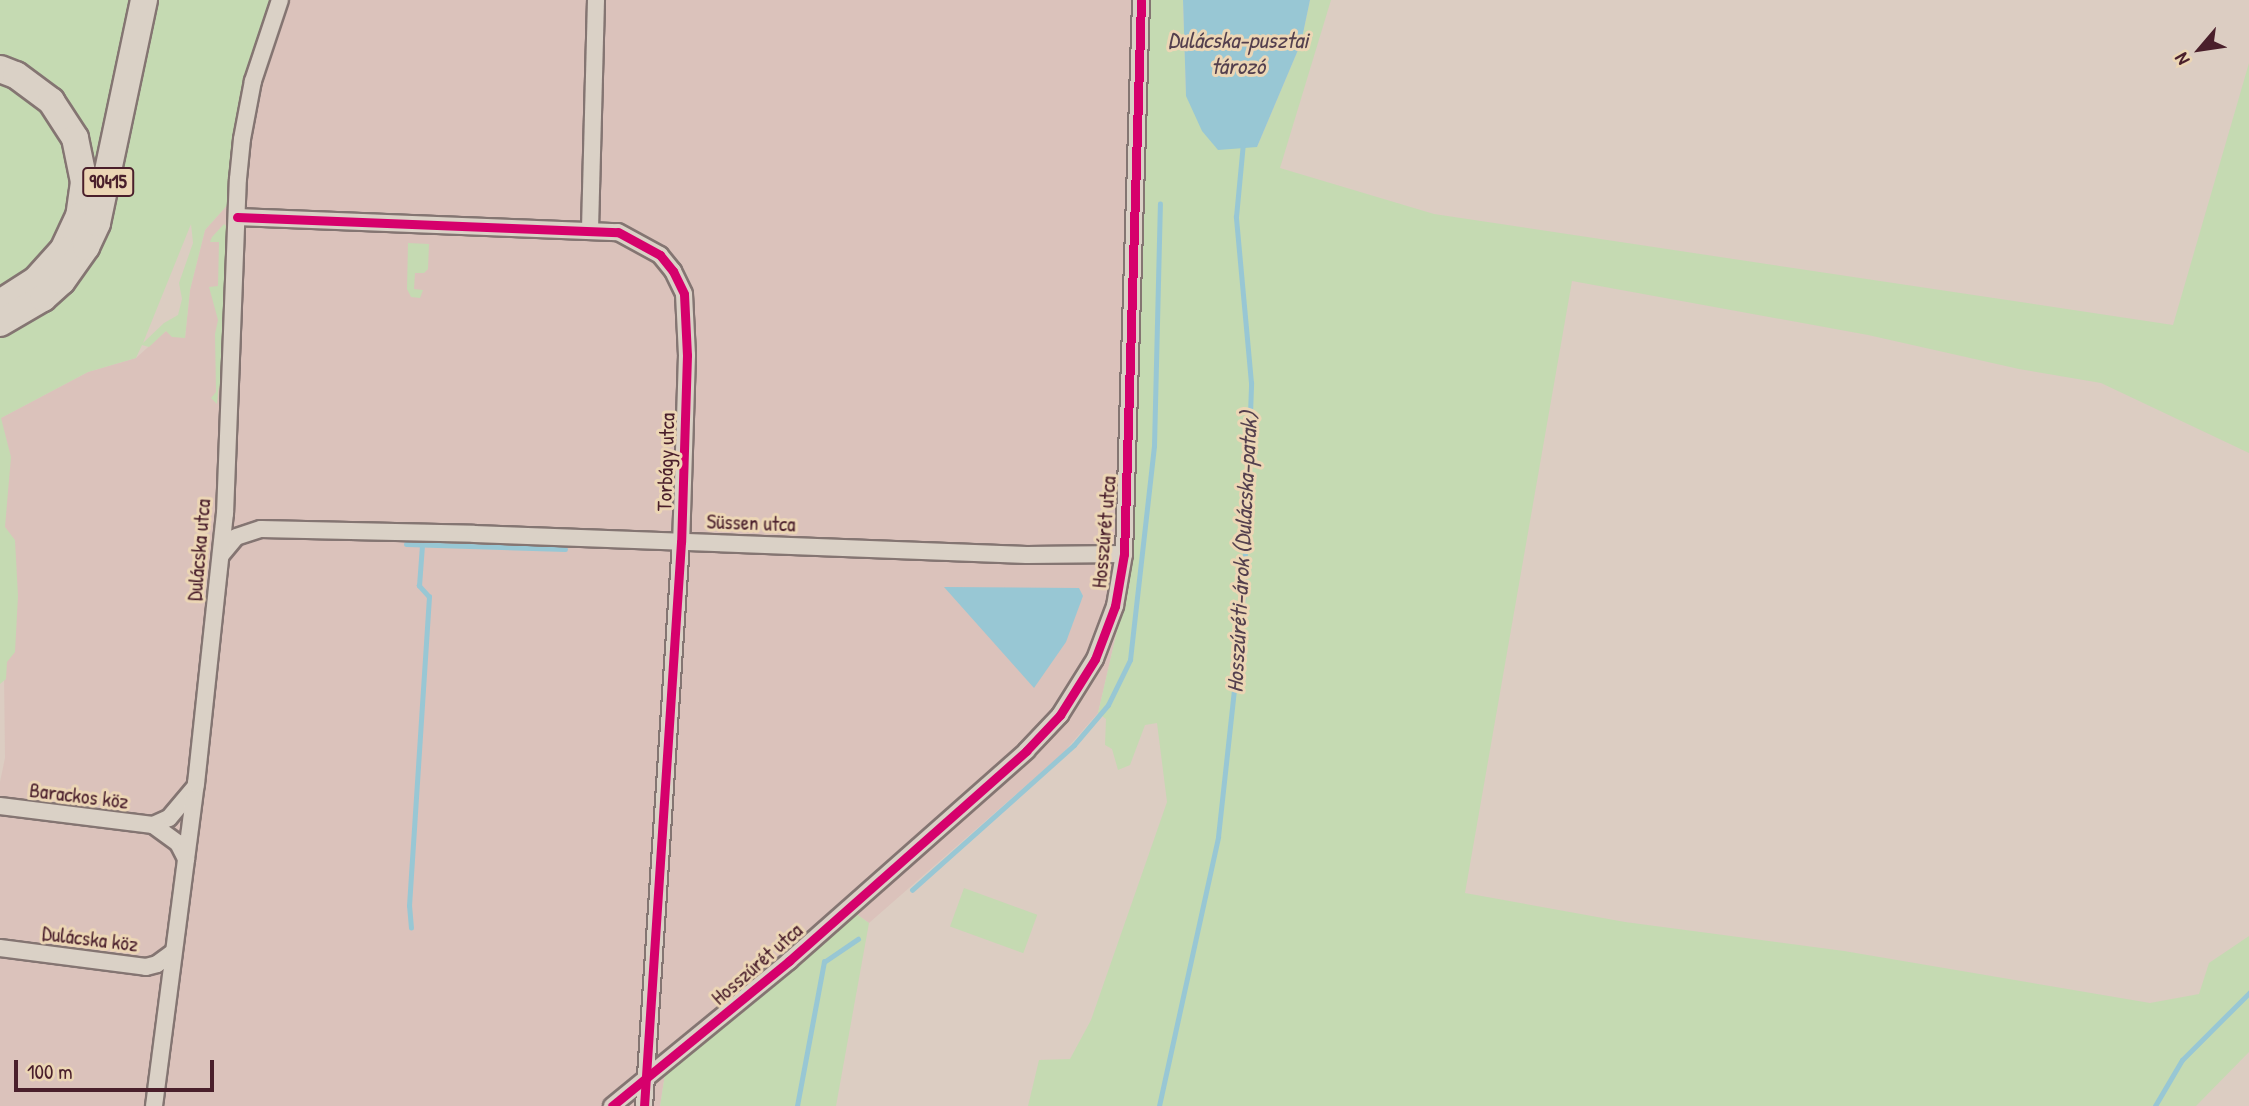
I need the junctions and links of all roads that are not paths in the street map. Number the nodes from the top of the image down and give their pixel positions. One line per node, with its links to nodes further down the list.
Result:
1 (144, 0): 9 (highway, 90415)
2 (280, 0): 6 (street, Dulácska utca)
3 (596, 0): 7 (street)
4 (1140, 0): 11 (street, Hosszúrét utca)
5 (0, 69): 8 (highway)
6 (237, 217): 7 (street, Torbágy utca); 12 (street, Dulácska utca)
7 (590, 229): 10 (street, Torbágy utca)
8 (0, 303)
9 (0, 323)
10 (681, 542): 11 (street, Süssen utca); 12 (street, Süssen utca); 21 (street, Torbágy utca)
11 (1124, 554): 21 (street, Hosszúrét utca)
12 (220, 558): 13 (street, Dulácska utca)
13 (196, 784): 15 (street, Barackos köz); 16 (street, Dulácska utca)
14 (0, 806): 15 (street, Barackos köz)
15 (153, 825): 16 (street, Barackos köz)
16 (186, 859): 18 (street, Dulácska utca)
17 (0, 948): 19 (street, Dulácska köz)
18 (172, 953): 19 (street, Dulácska köz); 20 (street, Dulácska utca)
19 (146, 967): 20 (street)
20 (167, 997): 22 (street, Dulácska utca)
21 (648, 1076): 23 (street); 24 (street, Torbágy utca)
22 (154, 1106)
23 (612, 1106)
24 (644, 1106)

